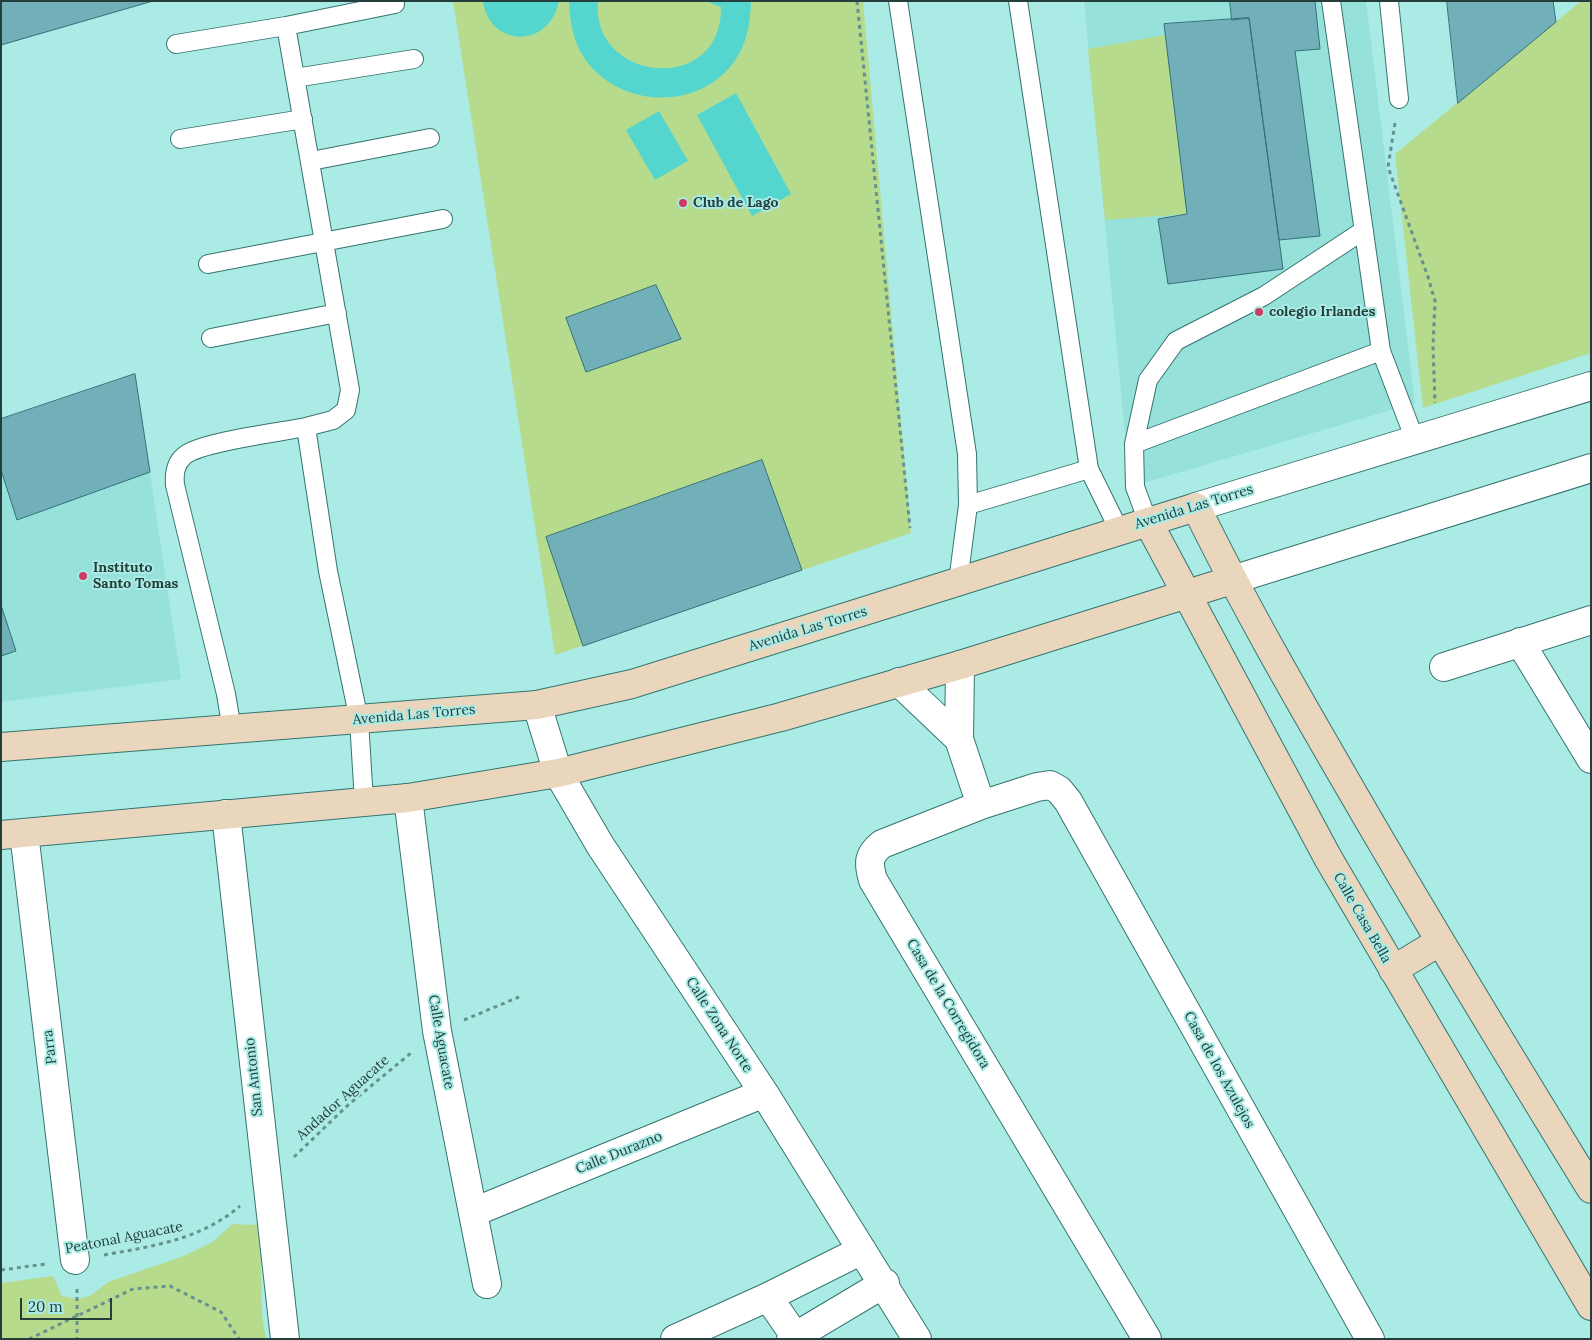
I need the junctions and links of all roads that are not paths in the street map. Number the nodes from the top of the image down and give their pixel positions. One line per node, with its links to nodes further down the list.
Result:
1 (898, 1): 28 (lane)
2 (1018, 1): 27 (lane)
3 (1331, 1): 16 (lane)
4 (1389, 1): 10 (lane)
5 (395, 4): 6 (lane)
6 (286, 26): 7 (lane); 9 (lane)
7 (176, 44)
8 (414, 59): 9 (lane)
9 (296, 78): 11 (lane)
10 (1399, 100)
11 (303, 118): 13 (lane); 14 (lane)
12 (430, 138): 14 (lane)
13 (180, 139)
14 (311, 161): 17 (lane)
15 (442, 219): 17 (lane)
16 (1364, 230): 21 (lane); 25 (lane)
17 (324, 242): 18 (lane); 19 (lane)
18 (208, 264)
19 (337, 313): 20 (lane); 23 (lane)
20 (211, 338)
21 (1381, 351): 24 (lane); 25 (lane)
22 (1591, 386): 24 (street, Avenida Las Torres)
23 (306, 427): 41 (lane); 42 (lane)
24 (1426, 437): 29 (street, Avenida Las Torres)
25 (1134, 444): 30 (lane)
26 (1591, 468): 32 (street)
27 (1089, 469): 28 (lane); 31 (lane)
28 (968, 505): 33 (lane)
29 (1196, 507): 30 (street, Avenida Las Torres); 32 (street)
30 (1148, 522): 31 (street, Avenida Las Torres); 34 (street, Calle Casa Bella)
31 (1119, 530): 33 (street, Avenida Las Torres)
32 (1232, 580): 34 (street); 53 (street)
33 (958, 582): 40 (street, Avenida Las Torres)
34 (1186, 595): 37 (street); 54 (street, Calle Casa Bella)
35 (1591, 620): 36 (street)
36 (1520, 642): 38 (street); 45 (street)
37 (960, 665): 39 (street); 43 (street)
38 (1444, 667)
39 (900, 682): 43 (street); 46 (street)
40 (536, 705): 41 (street, Avenida Las Torres); 46 (street, Calle Zona Norte)
41 (359, 720): 42 (street, Avenida Las Torres); 49 (lane)
42 (232, 730): 44 (street, Avenida Las Torres)
43 (959, 739): 50 (street)
44 (1, 747)
45 (1591, 759)
46 (558, 773): 47 (street); 55 (street, Calle Zona Norte)
47 (408, 798): 49 (street); 57 (street, Calle Aguacate)
48 (1068, 801): 50 (street, Casa de la Corregidora); 69 (street, Casa de los Azulejos)
49 (364, 802): 51 (street)
50 (981, 805): 68 (street, Casa de la Corregidora)
51 (226, 814): 52 (street); 65 (street, San Antonio)
52 (13, 834): 59 (street, Parra)
53 (1440, 942): 54 (street); 56 (street)
54 (1393, 970): 63 (street, Calle Casa Bella)
55 (764, 1093): 57 (street, Calle Durazno); 58 (street, Calle Zona Norte)
56 (1591, 1189)
57 (474, 1212): 61 (street, Calle Aguacate)
58 (862, 1250): 60 (street, Calle Zona Norte); 62 (street)
59 (75, 1260)
60 (885, 1283): 64 (street); 67 (street, Calle Zona Norte)
61 (488, 1284)
62 (768, 1297): 64 (street); 66 (street)
63 (1591, 1306)
64 (793, 1338)
65 (285, 1339)
66 (675, 1339)
67 (918, 1339)
68 (1147, 1339)
69 (1370, 1339)

